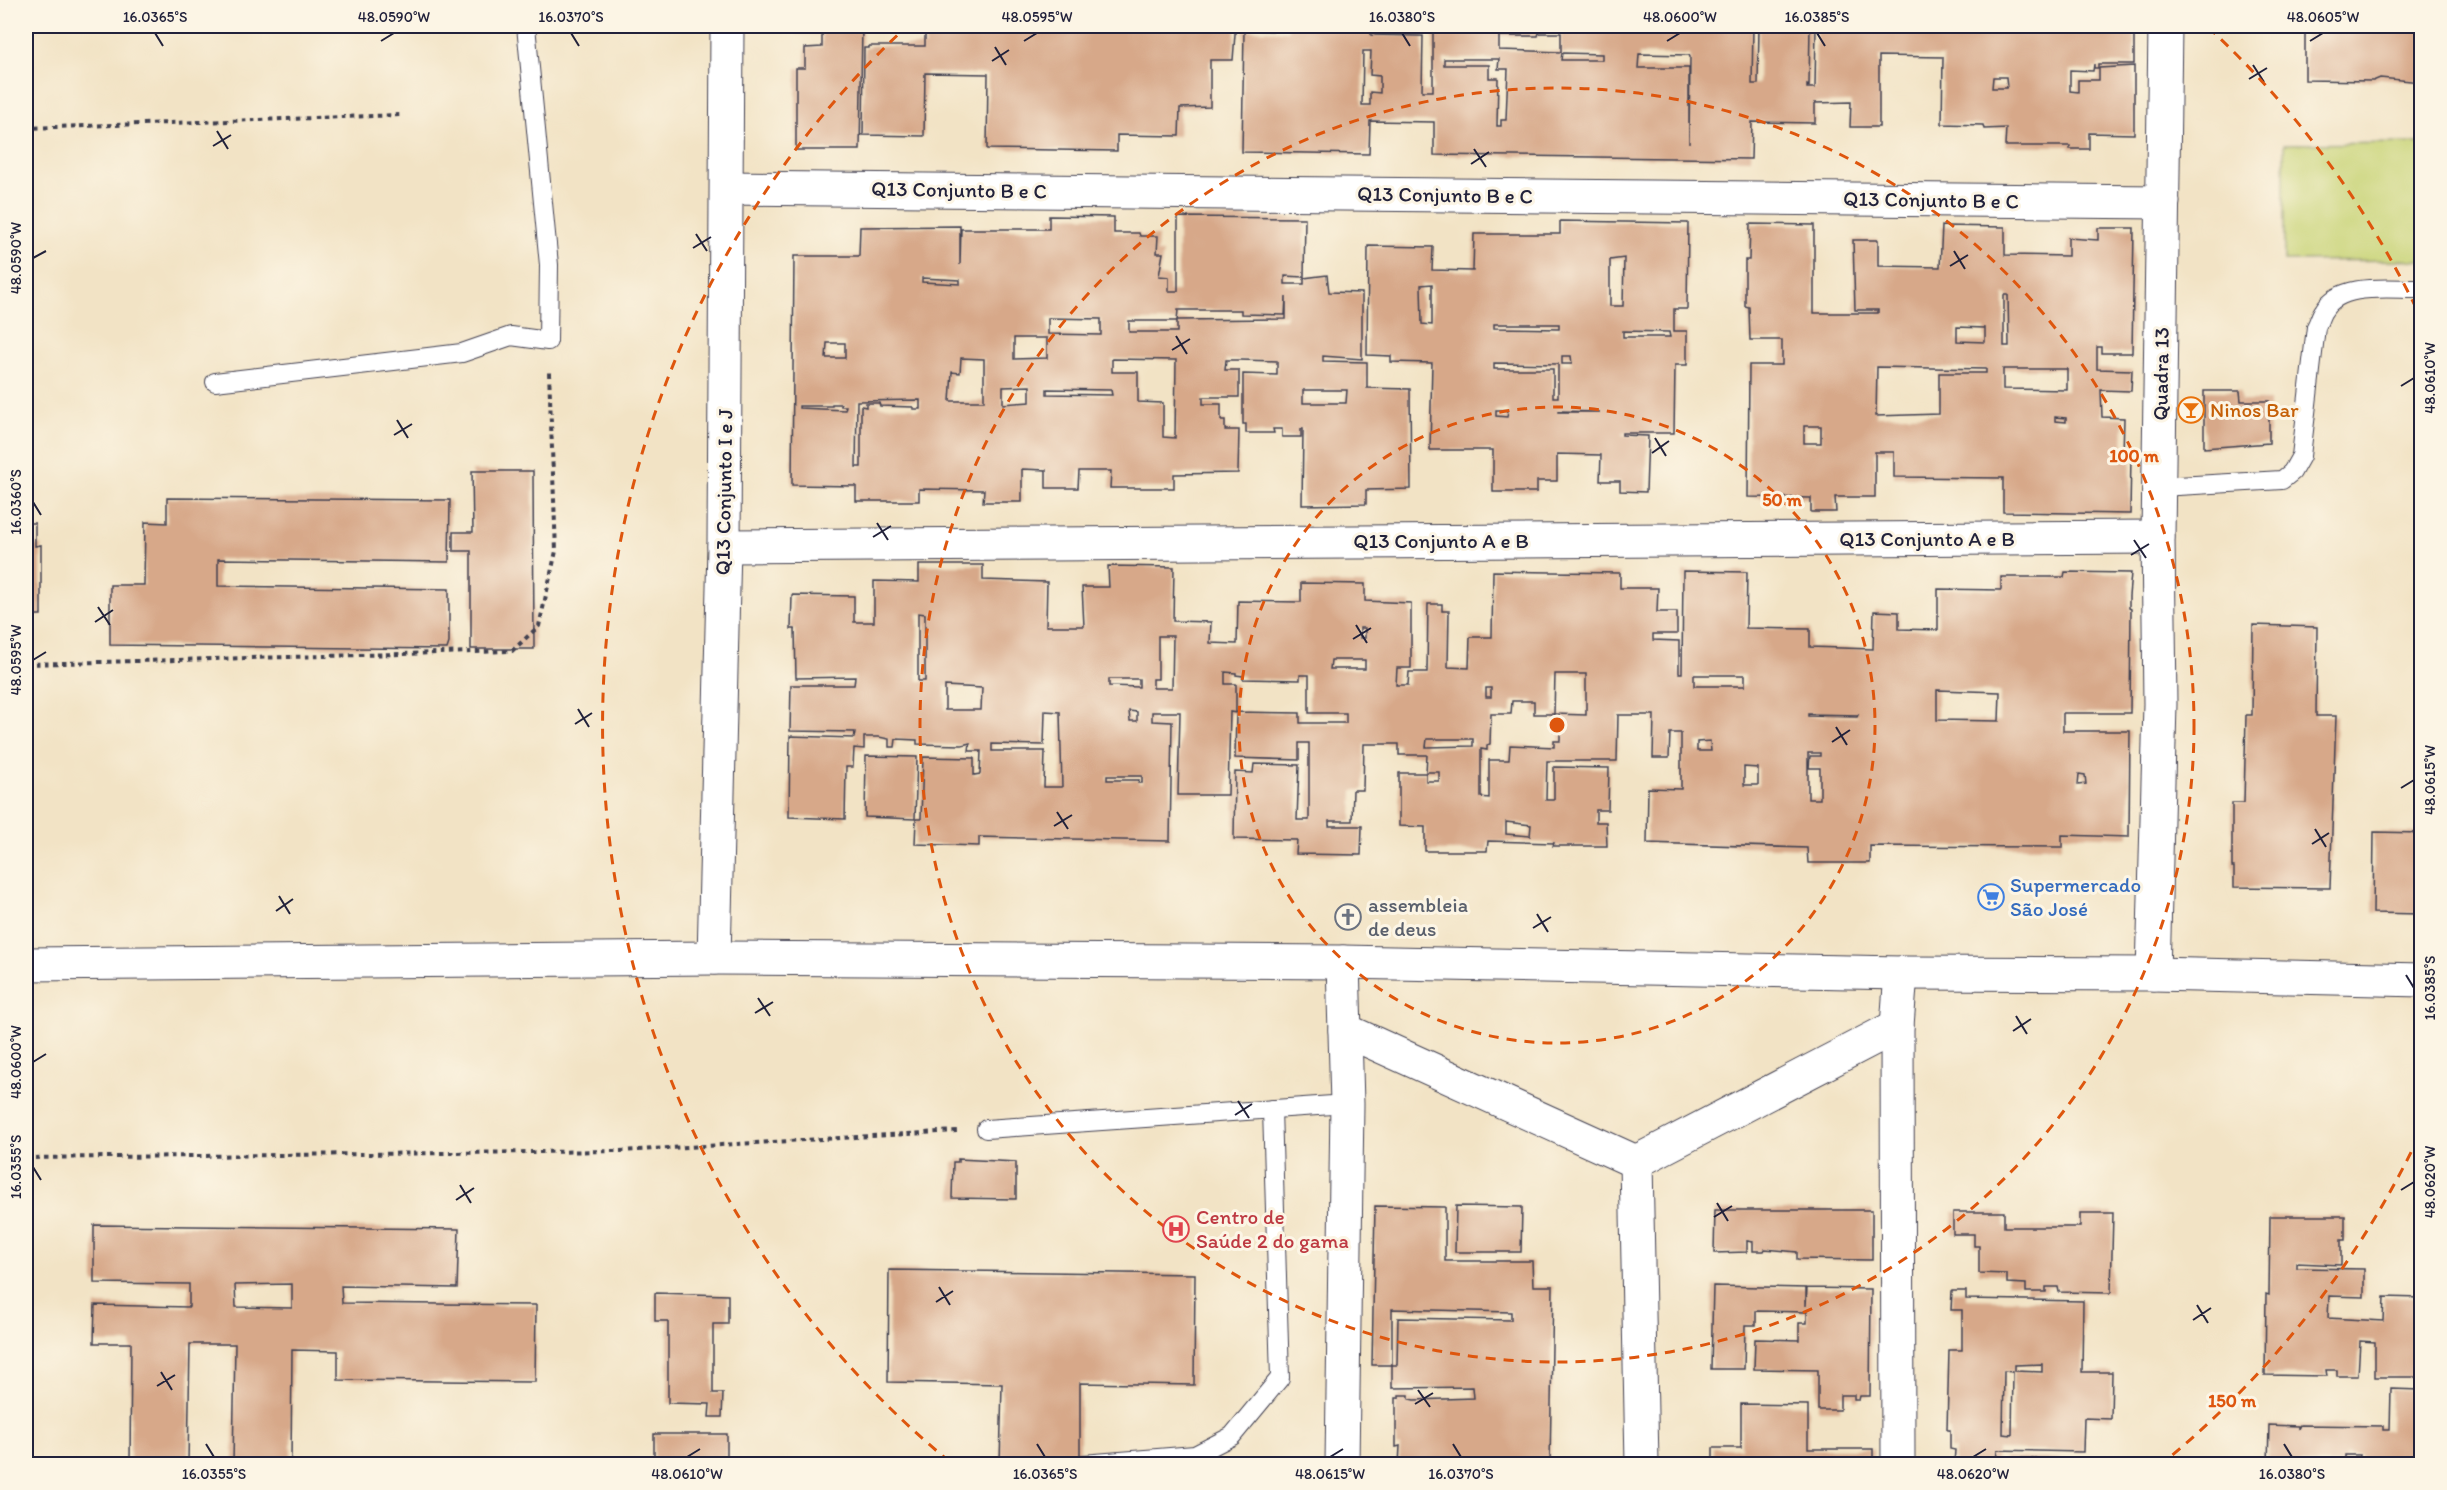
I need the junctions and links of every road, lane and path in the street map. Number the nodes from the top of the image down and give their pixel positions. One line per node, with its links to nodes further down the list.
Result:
1 (526, 26): 9 (lane)
2 (728, 26): 6 (street, Q13 Conjunto I e J)
3 (2165, 26): 7 (street, Quadra 13)
4 (401, 115): 5 (path)
5 (26, 128)
6 (727, 188): 7 (street, Q13 Conjunto B e C); 13 (street, Q13 Conjunto I e J)
7 (2163, 202): 11 (street, Quadra 13)
8 (2421, 289): 11 (lane)
9 (548, 341): 10 (lane); 14 (path)
10 (215, 382)
11 (2160, 487): 12 (street, Quadra 13)
12 (2158, 537): 13 (street, Q13 Conjunto A e B); 19 (street, Quadra 13)
13 (724, 546): 15 (street, Q13 Conjunto I e J)
14 (26, 664)
15 (714, 958): 16 (street); 17 (street)
16 (1343, 962): 18 (street); 22 (street)
17 (26, 964)
18 (1901, 973): 19 (street); 21 (street)
19 (2153, 974): 20 (street)
20 (2421, 980)
21 (1897, 1026): 27 (street); 31 (street)
22 (1345, 1030): 23 (street); 27 (street)
23 (1347, 1104): 24 (lane); 29 (street)
24 (1272, 1110): 25 (lane); 28 (lane)
25 (986, 1129): 26 (path)
26 (26, 1158)
27 (1636, 1162): 30 (street)
28 (1083, 1464)
29 (1342, 1464)
30 (1642, 1464)
31 (1898, 1464)

